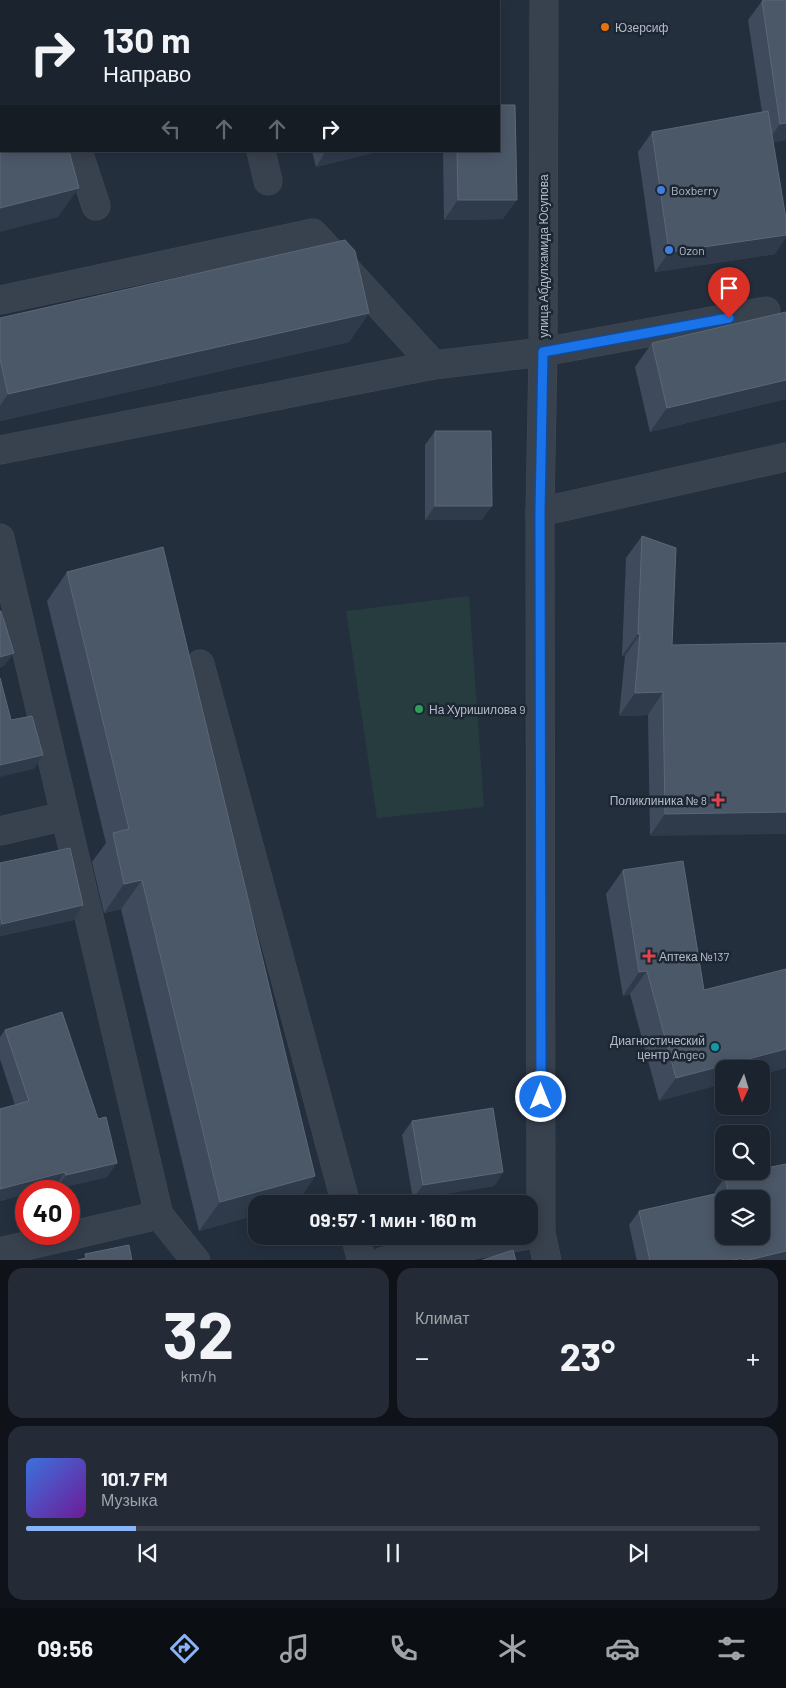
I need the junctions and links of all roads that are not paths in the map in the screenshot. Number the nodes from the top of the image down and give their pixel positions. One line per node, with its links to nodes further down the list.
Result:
1 (544, 0): 8 (street, улица Абдулхамида Юсупова)
2 (78, 152): 5 (street)
3 (261, 152): 4 (street)
4 (268, 182)
5 (96, 206)
6 (0, 300): 9 (street)
7 (766, 311): 8 (street)
8 (543, 352): 9 (street); 12 (street, улица Абдулхамида Юсупова)
9 (434, 365): 10 (street)
10 (0, 450)
11 (786, 457): 12 (street)
12 (540, 512): 18 (street, улица Абдулхамида Юсупова)
13 (0, 538): 15 (street)
14 (200, 664): 17 (street)
15 (65, 816): 16 (street); 19 (street)
16 (0, 831)
17 (344, 1195)
18 (531, 1195)
19 (159, 1216): 23 (street); 24 (street)
20 (358, 1245): 25 (street)
21 (472, 1245): 26 (street)
22 (537, 1245): 27 (street, улица Абдулхамида Юсупова)
23 (0, 1252)
24 (196, 1260)
25 (362, 1260)
26 (384, 1260)
27 (547, 1260)

